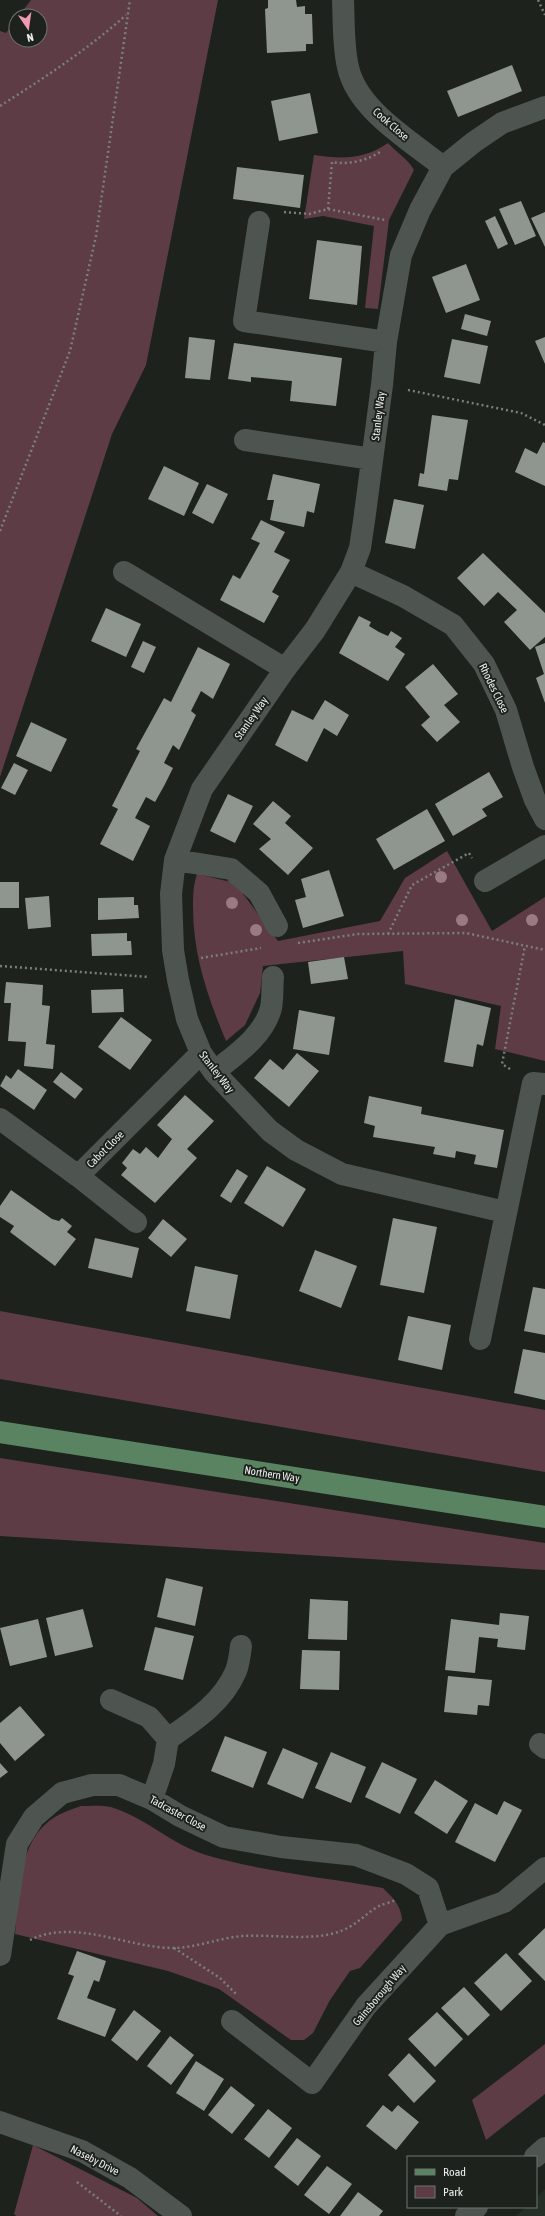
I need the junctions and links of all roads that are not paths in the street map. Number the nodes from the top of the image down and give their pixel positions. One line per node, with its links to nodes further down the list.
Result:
1 (343, 0): 3 (street, Cook Close)
2 (545, 107): 3 (street, Stanley Way)
3 (443, 167): 5 (street, Stanley Way)
4 (259, 222): 5 (street)
5 (386, 342): 7 (street, Stanley Way)
6 (245, 440): 7 (street)
7 (372, 459): 9 (street, Stanley Way)
8 (124, 572): 10 (street)
9 (351, 572): 10 (street, Stanley Way); 11 (street, Rhodes Close)
10 (285, 669): 13 (street, Stanley Way)
11 (545, 819)
12 (545, 846): 14 (street)
13 (175, 860): 15 (street); 17 (street, Stanley Way)
14 (485, 881)
15 (277, 926)
16 (273, 977): 18 (street)
17 (201, 1053): 18 (street, Stanley Way); 21 (street, Cabot Close)
18 (214, 1072): 22 (street, Stanley Way)
19 (539, 1083): 22 (street)
20 (0, 1119): 21 (street, Cabot Close)
21 (78, 1176): 23 (street)
22 (505, 1212): 24 (street)
23 (136, 1222)
24 (480, 1339)
25 (0, 1432): 26 (main road, Northern Way)
26 (545, 1517)
27 (242, 1646): 29 (street)
28 (111, 1700): 29 (street)
29 (168, 1739): 30 (street)
30 (152, 1799): 31 (street, Tadcaster Close); 33 (street, Tadcaster Close)
31 (8, 1842): 34 (street, Tadcaster Close)
32 (545, 1868): 33 (street, Gainsborough Way)
33 (440, 1925): 35 (street, Gainsborough Way)
34 (0, 1954)
35 (232, 2021)
36 (0, 2122): 40 (street, Naseby Drive)
37 (545, 2148): 38 (street)
38 (536, 2156)
39 (476, 2208): 41 (street)
40 (181, 2216)
41 (466, 2216)

